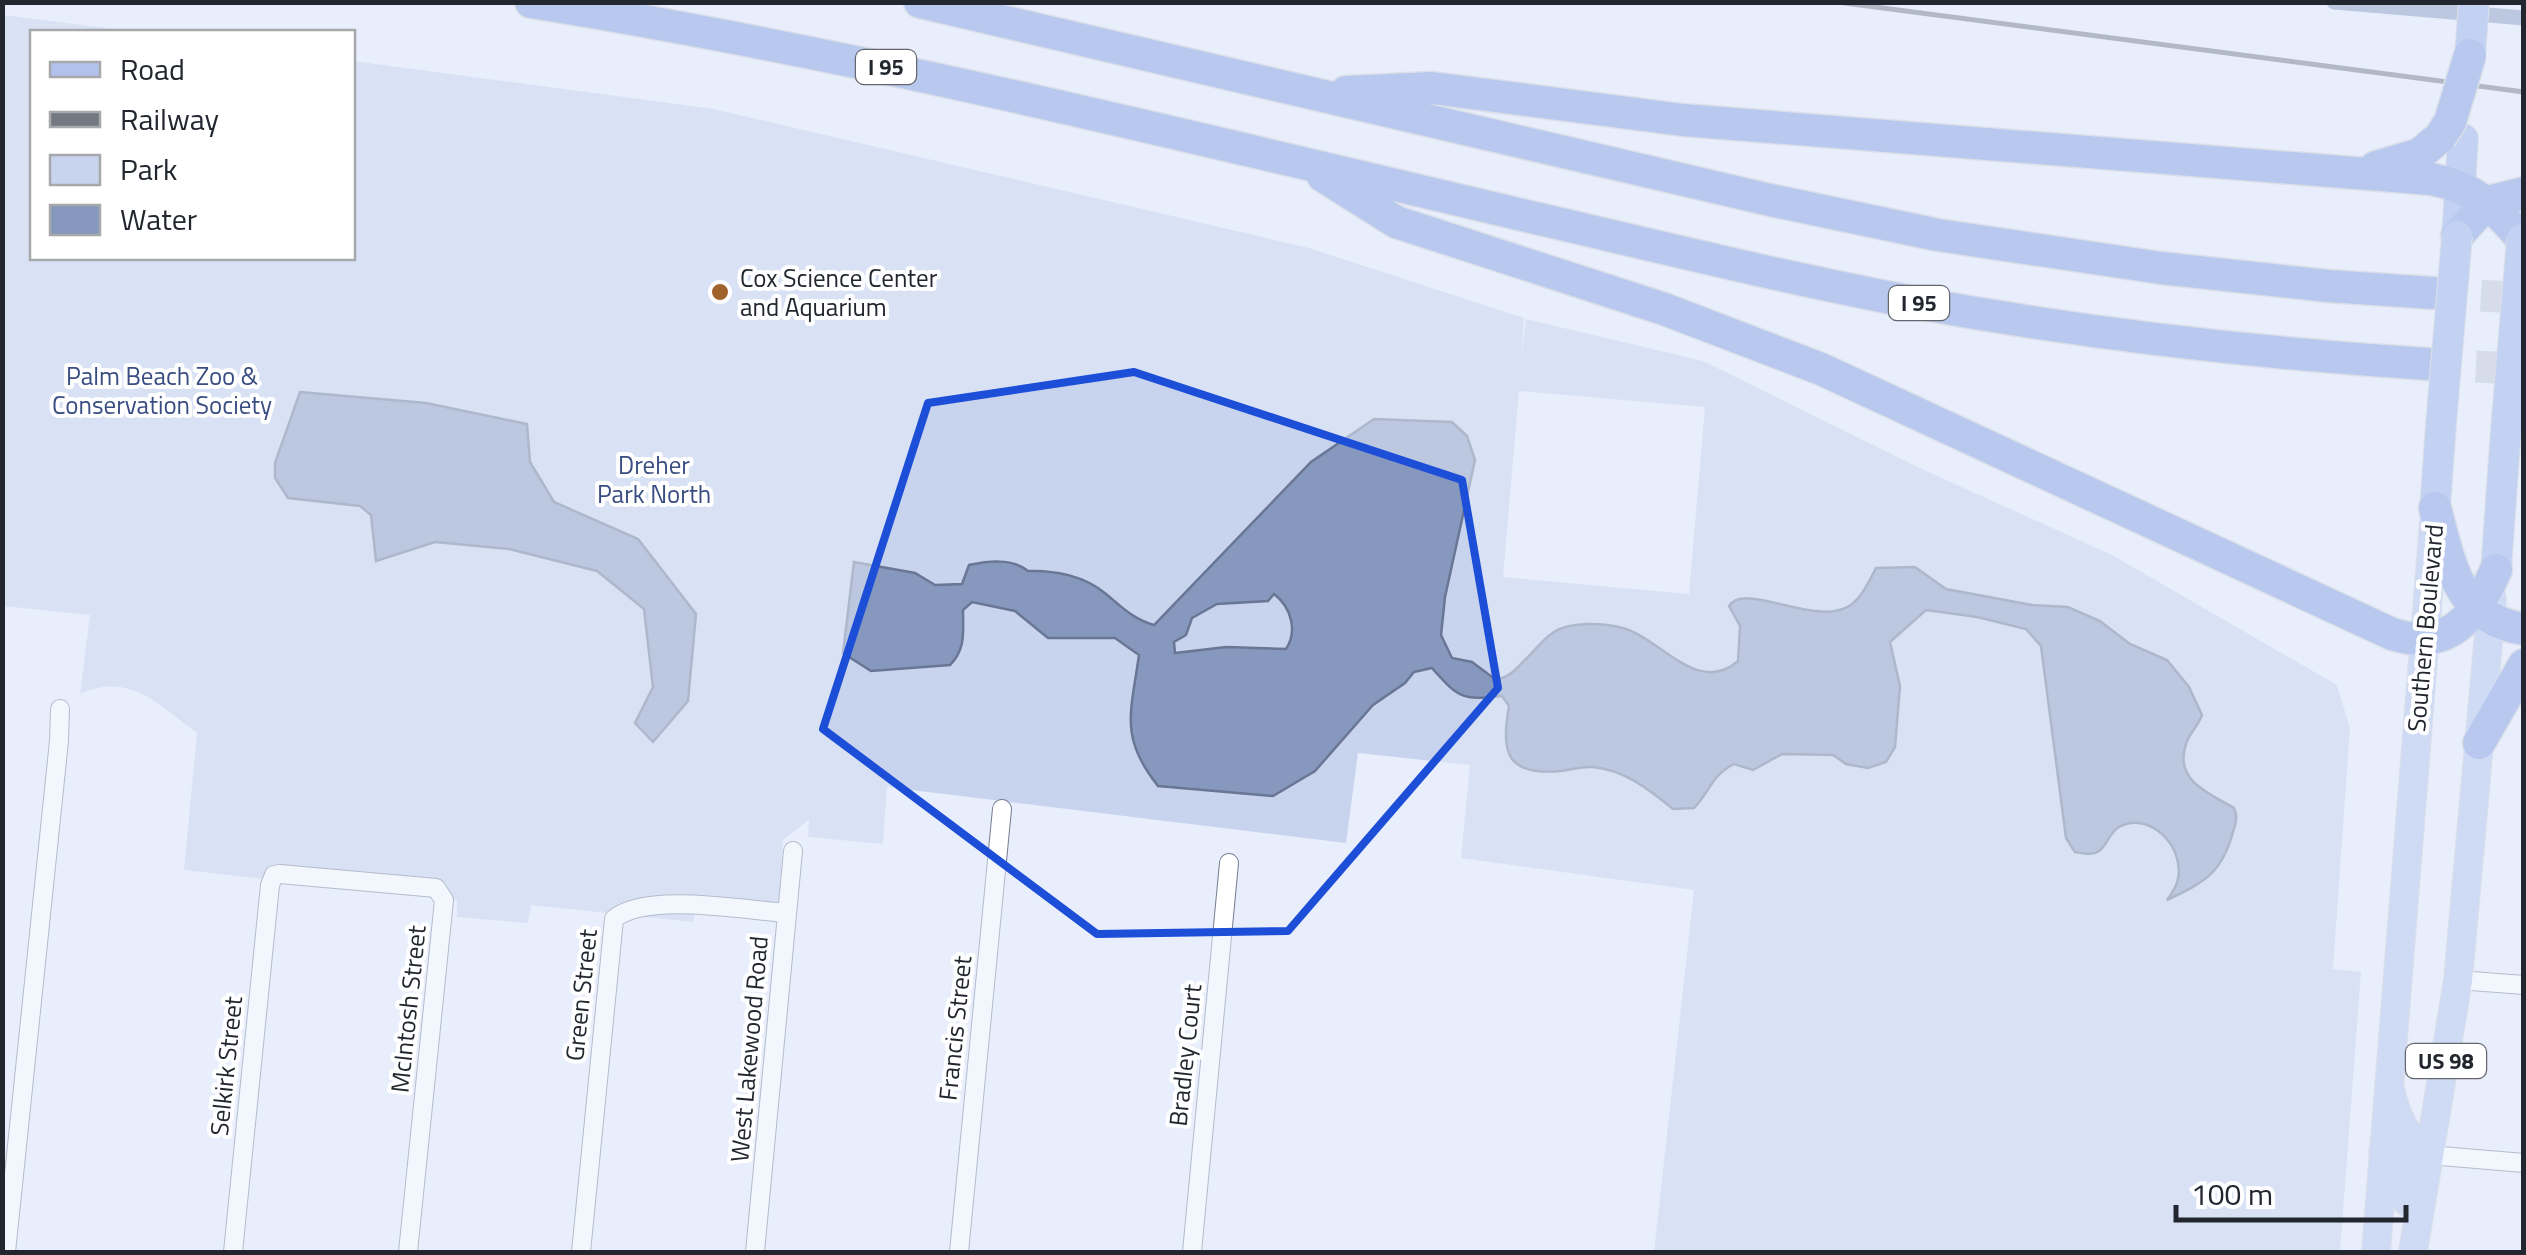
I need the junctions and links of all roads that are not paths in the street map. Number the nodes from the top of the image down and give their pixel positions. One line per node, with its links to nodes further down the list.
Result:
1 (530, 2): 7 (highway, I 95)
2 (920, 2): 5 (highway)
3 (2474, 2): 4 (highway)
4 (2470, 55): 6 (highway, bridge)
5 (1316, 95): 8 (highway); 13 (highway)
6 (2452, 138): 8 (highway); 10 (highway)
7 (1303, 163): 14 (highway, I 95); 19 (highway)
8 (2352, 173): 10 (highway)
9 (2524, 193): 10 (highway)
10 (2474, 194): 11 (highway); 12 (highway)
11 (2523, 231): 16 (highway, bridge)
12 (2457, 236): 15 (highway, Southern Boulevard / US 98, bridge)
13 (2434, 293)
14 (2428, 364)
15 (2435, 508): 17 (highway); 19 (main road, Southern Boulevard / US 98)
16 (2496, 570): 17 (highway)
17 (2483, 614): 18 (highway); 19 (highway); 22 (main road, US 98)
18 (2524, 629)
19 (2427, 639): 30 (main road, Southern Boulevard / US 98)
20 (2524, 665): 22 (highway)
21 (60, 709): 35 (street)
22 (2479, 743): 28 (main road, US 98)
23 (1002, 808): 40 (street, Francis Street)
24 (793, 851): 27 (street, West Lakewood Road)
25 (1229, 863): 41 (street, Bradley Court)
26 (270, 885): 36 (street, Selkirk Street); 37 (street, McIntosh Street)
27 (787, 913): 38 (street, Green Street); 39 (street, West Lakewood Road)
28 (2458, 980): 29 (street); 32 (main road, US 98)
29 (2524, 985)
30 (2387, 1077): 31 (main road, Southern Boulevard / US 98); 32 (main road)
31 (2383, 1152): 34 (main road); 42 (main road, Southern Boulevard / US 98)
32 (2429, 1155): 33 (street); 34 (main road, US 98)
33 (2524, 1163)
34 (2414, 1246)
35 (6, 1252)
36 (232, 1252)
37 (408, 1252)
38 (582, 1252)
39 (754, 1252)
40 (959, 1252)
41 (1192, 1252)
42 (2376, 1252)

